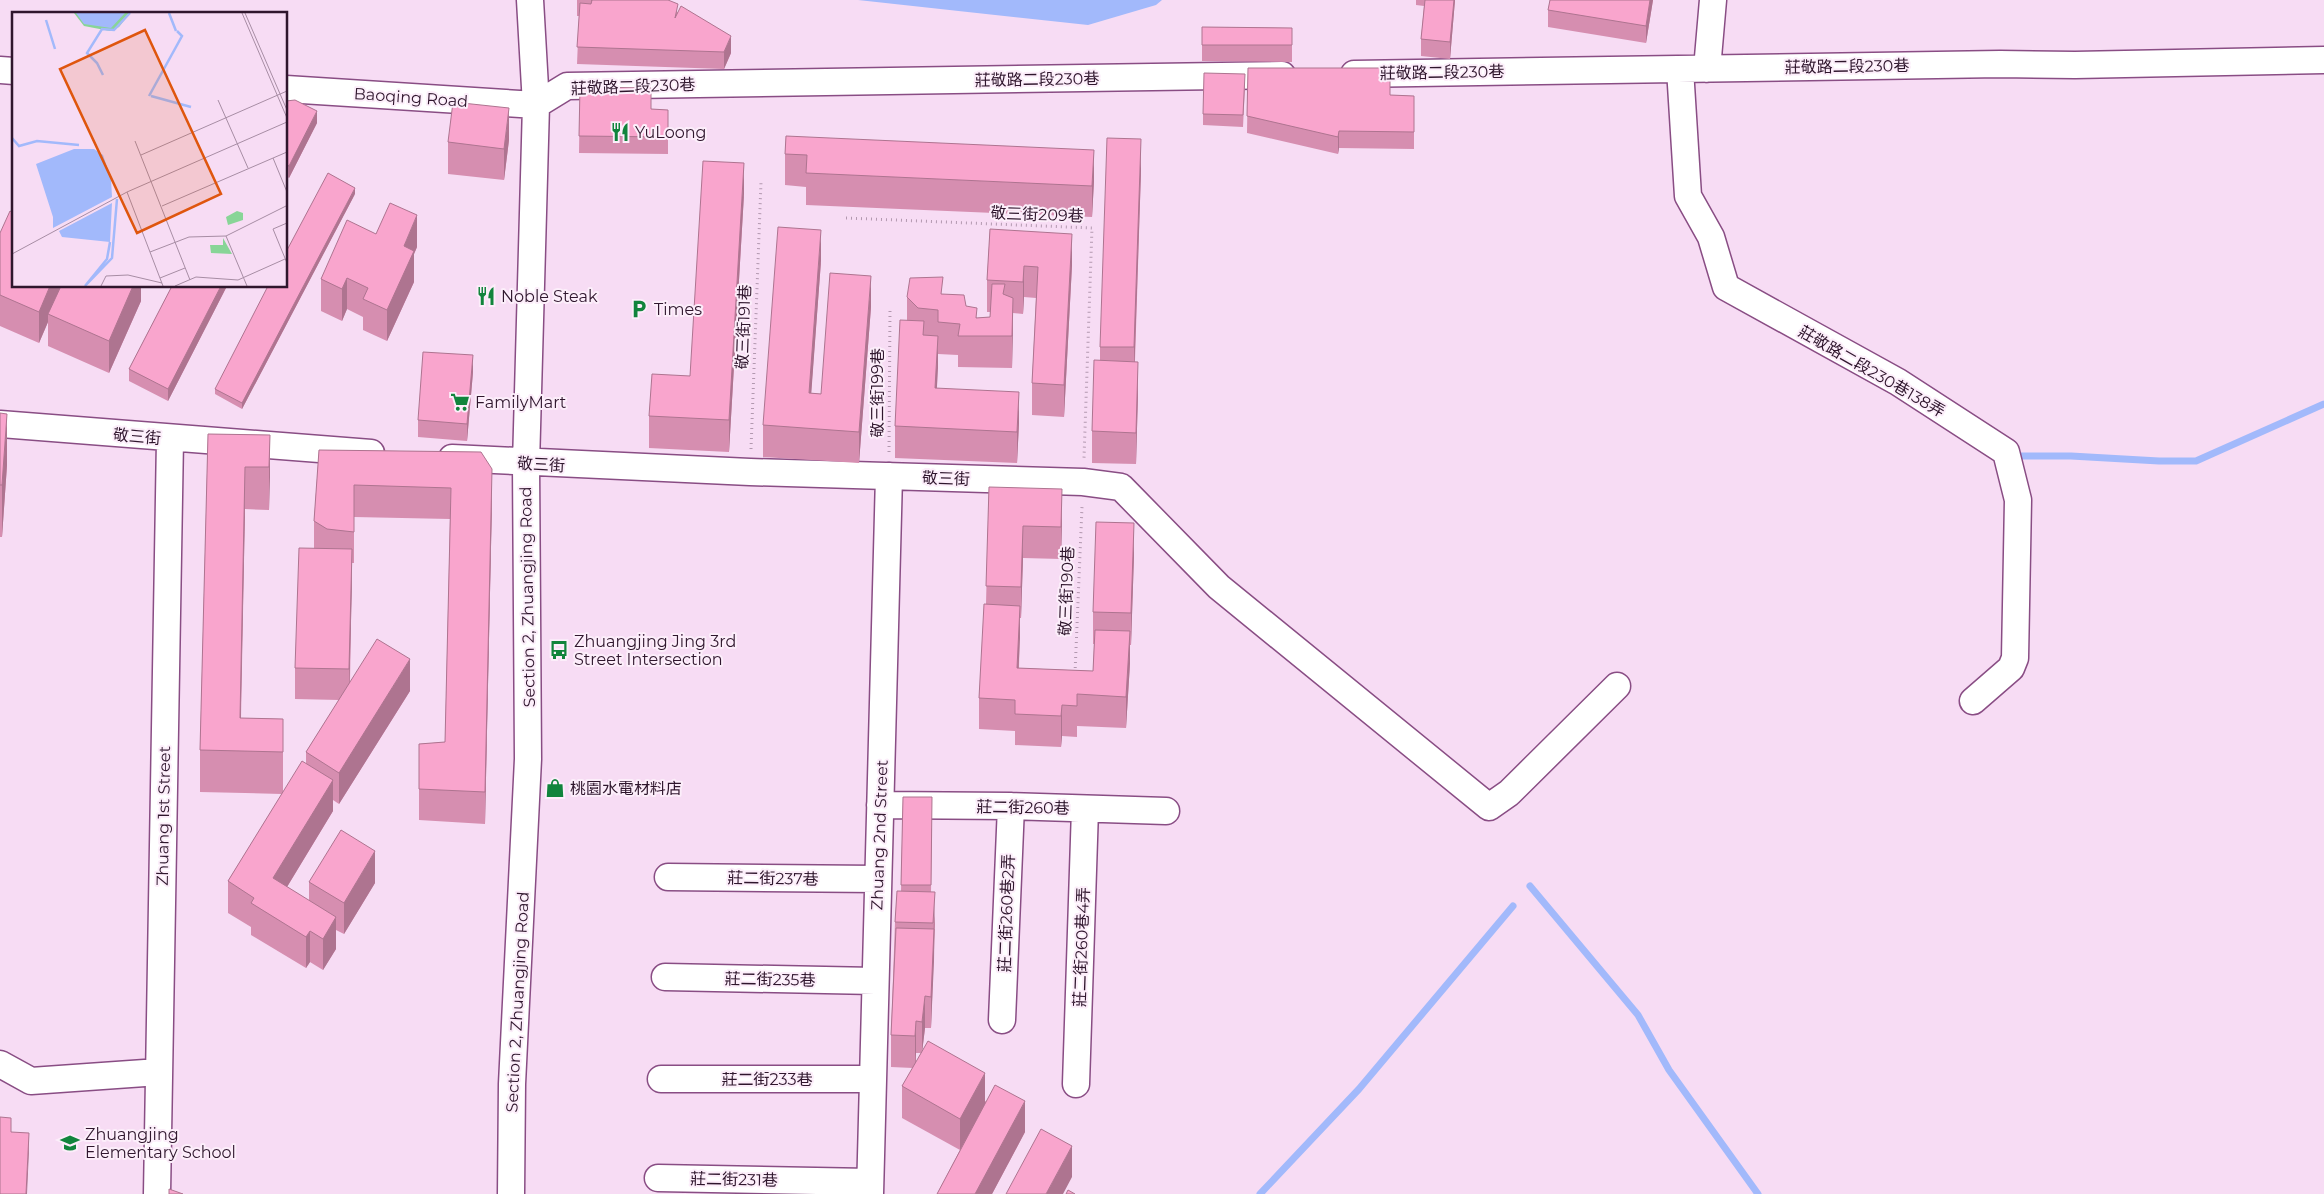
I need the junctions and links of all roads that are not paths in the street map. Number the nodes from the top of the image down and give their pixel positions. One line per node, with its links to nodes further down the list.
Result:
1 (530, 0): 9 (street, Section 2, Zhuangjing Road)
2 (1713, 0): 5 (street)
3 (2324, 60): 5 (street, 莊敬路二段230巷)
4 (1680, 69): 5 (street, 莊敬路二段230巷); 6 (street, 莊敬路二段230巷); 17 (street, 莊敬路二段230巷138弄)
5 (1706, 69)
6 (1332, 74)
7 (1303, 75): 9 (street, 莊敬路二段230巷)
8 (288, 89): 9 (street, Baoqing Road)
9 (536, 105): 14 (street, Section 2, Zhuangjing Road)
10 (0, 424): 11 (street, 敬三街)
11 (170, 439): 12 (street, 敬三街); 28 (street, Zhuang 1st Street)
12 (393, 454)
13 (432, 457): 14 (street, 敬三街)
14 (526, 464): 15 (street, 敬三街); 35 (street, Section 2, Zhuangjing Road)
15 (889, 476): 16 (street, 敬三街); 18 (street, Zhuang 2nd Street)
16 (1617, 686)
17 (1973, 701)
18 (880, 805): 19 (street, 莊二街260巷); 23 (street, Zhuang 2nd Street)
19 (1011, 806): 20 (street, 莊二街260巷); 26 (street, 莊二街260巷2弄)
20 (1085, 809): 21 (street, 莊二街260巷); 31 (street, 莊二街260巷4弄)
21 (1166, 811)
22 (668, 877): 23 (street, 莊二街237巷)
23 (878, 880): 25 (street, Zhuang 2nd Street)
24 (665, 977): 25 (street, 莊二街235巷)
25 (875, 981): 30 (street, Zhuang 2nd Street)
26 (1002, 1020)
27 (0, 1064): 28 (street)
28 (159, 1072): 34 (street, Zhuang 1st Street)
29 (661, 1079): 30 (street, 莊二街233巷)
30 (873, 1079): 33 (street, Zhuang 2nd Street)
31 (1076, 1084)
32 (658, 1178): 33 (street, 莊二街231巷)
33 (870, 1188)
34 (157, 1194)
35 (511, 1194)

